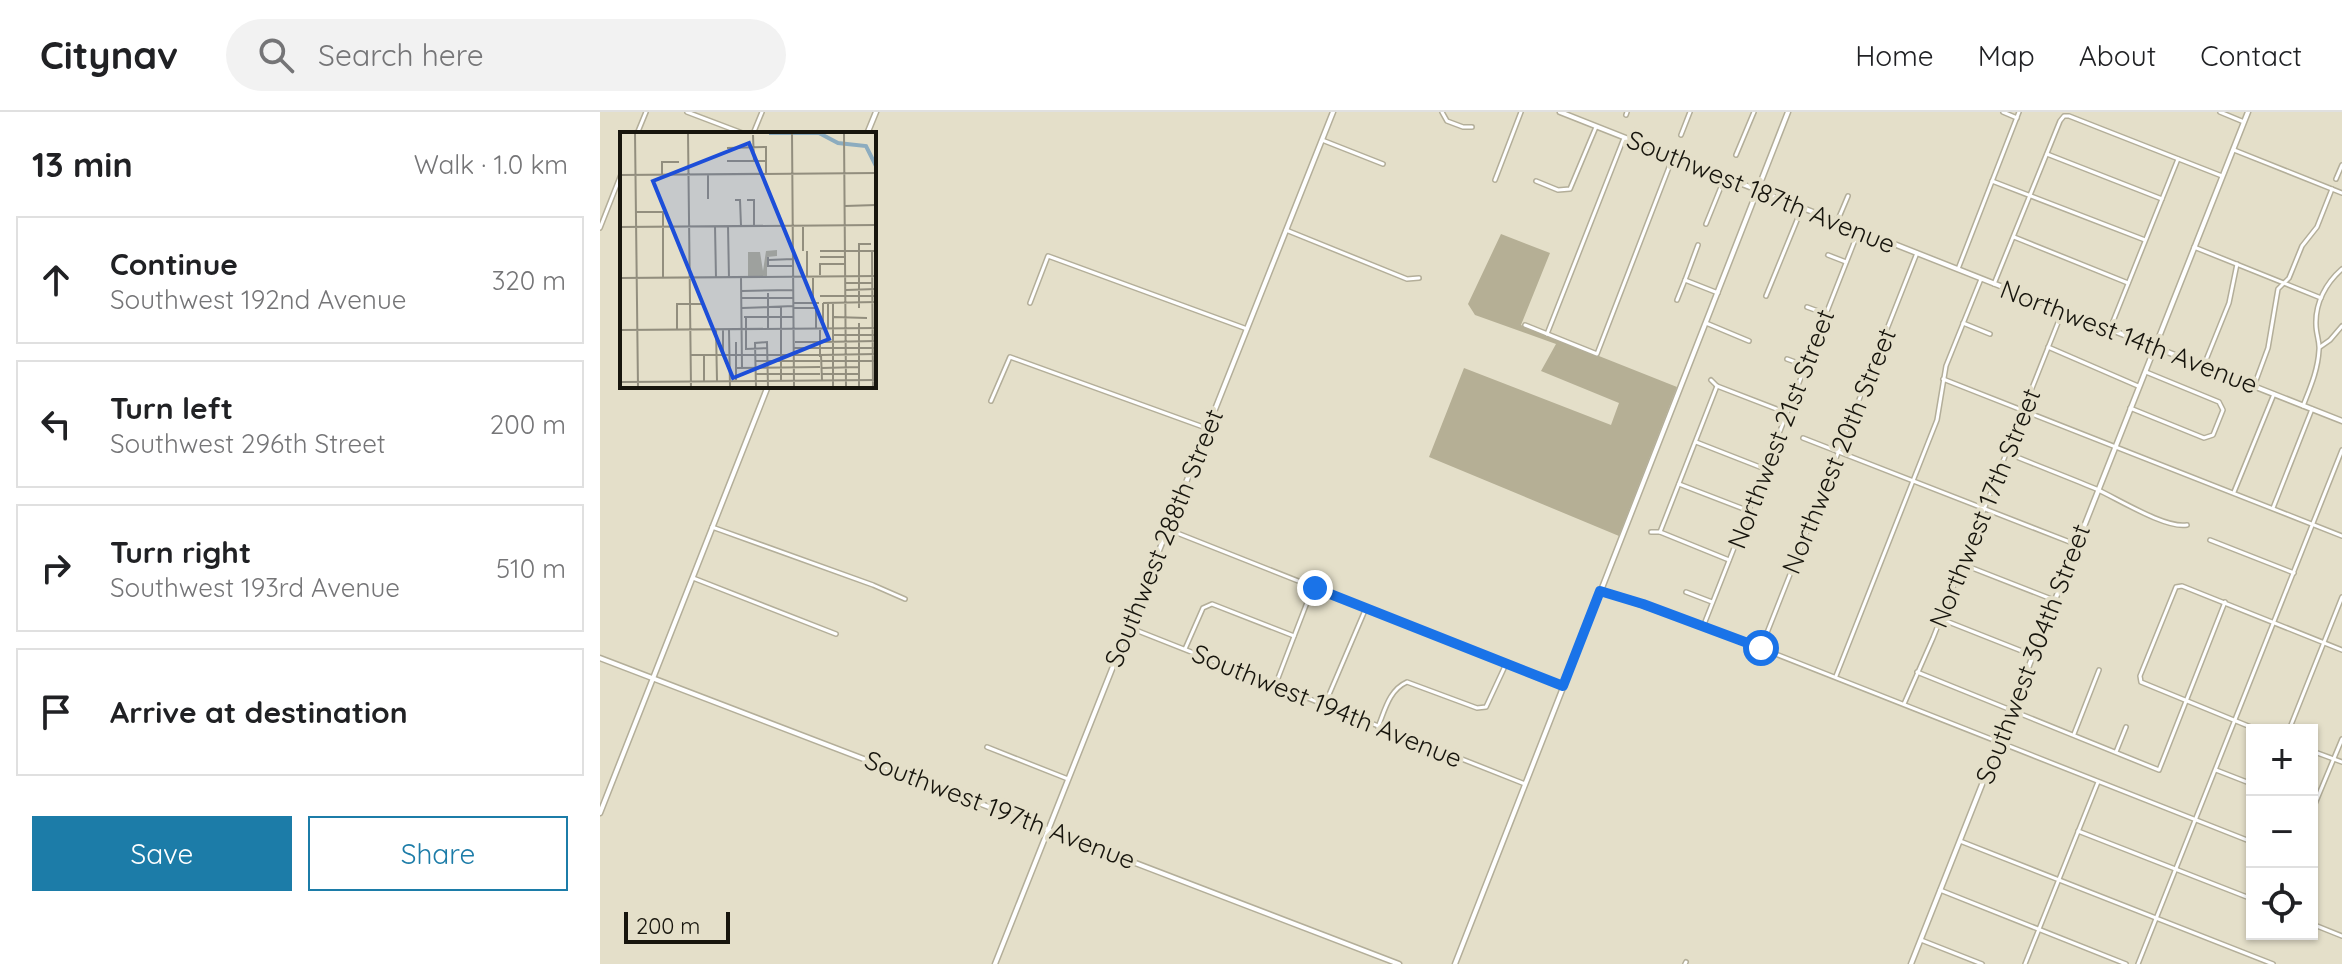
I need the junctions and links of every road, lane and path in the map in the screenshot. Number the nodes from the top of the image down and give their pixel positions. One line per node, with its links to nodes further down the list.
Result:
1 (646, 112): 20 (street)
2 (687, 112): 21 (street)
3 (762, 112): 22 (street)
4 (876, 112): 23 (street)
5 (1333, 112): 26 (street, Southwest 288th Street)
6 (1442, 112): 18 (street)
7 (1521, 112): 38 (street)
8 (1561, 112): 19 (street, Southwest 187th Avenue)
9 (1690, 112): 24 (street)
10 (1754, 112): 29 (street)
11 (1788, 112): 42 (street)
12 (2003, 112): 16 (street)
13 (2019, 112): 16 (street)
14 (2220, 112): 17 (street)
15 (2248, 112): 17 (street, Southwest 304th Street)
16 (2017, 118): 40 (street)
17 (2244, 122): 27 (street, Southwest 304th Street)
18 (1472, 127)
19 (1596, 127): 25 (street, Southwest 187th Avenue); 39 (street)
20 (638, 132)
21 (740, 132)
22 (754, 132)
23 (868, 132)
24 (1681, 135)
25 (1624, 138): 30 (street, Southwest 187th Avenue); 83 (street)
26 (1322, 140): 32 (street); 51 (street, Southwest 288th Street)
27 (2233, 149): 34 (street, Southwest 304th Street); 41 (street)
28 (2047, 154): 31 (street); 44 (street); 46 (street)
29 (1736, 155)
30 (1673, 157): 36 (street, Southwest 187th Avenue); 83 (street)
31 (2178, 159): 34 (street); 46 (street)
32 (1383, 164)
33 (2342, 165): 37 (street)
34 (2222, 176): 56 (street, Southwest 304th Street)
35 (620, 177): 50 (street)
36 (1725, 177): 42 (street, Southwest 187th Avenue); 49 (street)
37 (2336, 179)
38 (1495, 180)
39 (1536, 181)
40 (1992, 181): 44 (street); 61 (street)
41 (2332, 189): 43 (street); 66 (street)
42 (1757, 190): 47 (street, Southwest 187th Avenue); 69 (street)
43 (2342, 193)
44 (2030, 195): 53 (street); 54 (street)
45 (1848, 196): 48 (street)
46 (2162, 199): 54 (street)
47 (1802, 208): 48 (street, Southwest 187th Avenue); 70 (street)
48 (1837, 222): 52 (street, Southwest 187th Avenue)
49 (1706, 224)
50 (600, 228)
51 (1286, 230): 63 (street); 81 (street, Southwest 288th Street)
52 (1859, 230): 57 (street, Southwest 187th Avenue); 59 (street, Northwest 21st Street)
53 (2014, 237): 67 (street); 68 (street)
54 (2145, 240): 67 (street)
55 (1698, 245): 65 (street)
56 (2194, 247): 60 (street); 86 (street, Southwest 304th Street)
57 (1917, 253): 61 (street, Northwest 14th Avenue); 112 (street, Northwest 20th Street)
58 (1828, 255): 59 (street)
59 (1846, 262): 76 (street, Northwest 21st Street)
60 (2237, 264): 66 (street); 90 (street)
61 (1958, 269): 64 (street, Northwest 14th Avenue)
62 (2342, 269): 71 (street)
63 (1419, 278)
64 (1981, 279): 68 (street, Northwest 14th Avenue); 78 (street)
65 (1685, 280): 69 (street); 72 (street)
66 (2284, 282): 71 (street); 97 (street)
67 (2128, 283): 82 (street)
68 (1994, 284): 75 (street, Northwest 14th Avenue)
69 (1718, 293): 77 (street)
70 (1766, 296)
71 (2321, 298): 88 (street)
72 (1677, 300)
73 (1030, 303): 81 (street)
74 (1807, 307): 76 (street)
75 (2063, 310): 82 (street, Northwest 14th Avenue); 87 (street, Northwest 17th Street)
76 (1826, 314): 91 (street, Northwest 21st Street)
77 (1706, 323): 85 (street); 136 (street)
78 (1963, 323): 84 (street); 93 (street)
79 (1525, 325): 83 (street)
80 (2342, 326): 88 (street)
81 (1247, 329): 107 (street, Southwest 288th Street)
82 (2110, 329): 86 (street, Northwest 14th Avenue)
83 (1547, 334)
84 (1990, 334)
85 (1749, 341)
86 (2154, 345): 90 (street, Northwest 14th Avenue); 92 (street, Southwest 304th Street)
87 (2048, 347): 96 (street); 104 (street, Northwest 17th Street)
88 (2320, 347): 101 (street)
89 (1787, 359): 91 (street)
90 (2204, 365): 97 (street, Northwest 14th Avenue)
91 (1806, 366): 105 (street, Northwest 21st Street)
92 (2144, 371): 96 (street, Southwest 304th Street); 102 (street)
93 (1943, 379): 104 (street); 115 (street)
94 (1711, 380): 95 (street)
95 (1717, 386): 105 (street); 109 (street)
96 (2138, 386): 102 (street, Southwest 304th Street)
97 (2254, 386): 99 (street, Northwest 14th Avenue)
98 (767, 388): 124 (street)
99 (2274, 394): 101 (street, Northwest 14th Avenue); 118 (street)
100 (991, 401): 107 (street)
101 (2303, 406): 103 (street, Northwest 14th Avenue)
102 (2130, 408): 110 (street, Southwest 304th Street)
103 (2312, 409): 106 (street, Northwest 14th Avenue); 120 (street)
104 (2023, 411): 110 (street); 113 (street, Northwest 17th Street)
105 (1787, 413): 114 (street, Northwest 21st Street)
106 (2342, 421)
107 (1208, 428): 125 (street, Southwest 288th Street)
108 (1803, 438): 112 (street)
109 (1696, 442): 114 (street); 116 (street)
110 (2115, 445): 117 (street, Southwest 304th Street); 118 (street)
111 (2342, 450): 122 (street)
112 (1839, 452): 115 (street); 151 (street, Northwest 20th Street)
113 (2007, 453): 117 (street); 119 (street, Northwest 17th Street)
114 (1765, 469): 121 (street, Northwest 21st Street)
115 (1913, 480): 119 (street); 159 (street)
116 (1679, 484): 121 (street); 127 (street)
117 (2097, 489): 123 (street); 130 (street, Southwest 304th Street)
118 (2234, 492): 120 (street)
119 (1984, 508): 130 (street); 132 (street, Northwest 17th Street)
120 (2273, 508): 122 (street)
121 (1749, 511): 131 (street, Northwest 21st Street)
122 (2313, 524): 128 (street); 133 (street)
123 (2187, 525)
124 (712, 527): 134 (street); 139 (street)
125 (1167, 529): 135 (street); 146 (street, Southwest 288th Street)
126 (1651, 532): 127 (street)
127 (1660, 532): 131 (street)
128 (2342, 536)
129 (2210, 540): 133 (street)
130 (2076, 544): 140 (street, Southwest 304th Street)
131 (1729, 560): 141 (street, Northwest 21st Street)
132 (1962, 564): 140 (street); 144 (street, Northwest 17th Street)
133 (2294, 573): 145 (street)
134 (693, 578): 148 (street); 160 (street)
135 (1313, 587): 143 (street); 149 (street)
136 (1600, 591): 147 (street); 162 (street)
137 (1686, 592): 141 (street)
138 (2342, 597): 150 (street)
139 (905, 599)
140 (2054, 600): 154 (street, Southwest 304th Street)
141 (1712, 602): 147 (street, Northwest 21st Street)
142 (2225, 602): 145 (street); 163 (street); 163 (street)
143 (1366, 608): 156 (street); 165 (street)
144 (1941, 619): 154 (street); 158 (street, Northwest 17th Street)
145 (2274, 622): 150 (street); 167 (street)
146 (1128, 627): 152 (street, Southwest 194th Avenue); 181 (street, Southwest 288th Street)
147 (1703, 627): 151 (street)
148 (836, 634)
149 (1294, 636): 152 (street); 161 (street)
150 (2323, 642): 153 (street); 168 (street)
151 (1761, 648): 159 (street)
152 (1185, 649): 161 (street, Southwest 194th Avenue)
153 (2342, 650)
154 (2032, 655): 166 (street, Southwest 304th Street)
155 (600, 658): 160 (street, Southwest 197th Avenue)
156 (1506, 664): 162 (street); 170 (street)
157 (2099, 670): 172 (street)
158 (1917, 672): 164 (street, Northwest 17th Street); 166 (street)
159 (1835, 677): 164 (street)
160 (653, 678): 186 (street); 188 (street, Southwest 197th Avenue)
161 (1275, 686): 165 (street, Southwest 194th Avenue)
162 (1563, 686): 184 (street)
163 (2186, 701): 167 (street); 176 (street)
164 (1904, 704): 174 (street)
165 (1324, 705): 170 (street, Southwest 194th Avenue)
166 (2011, 709): 172 (street); 174 (street, Southwest 304th Street)
167 (2235, 721): 169 (street); 180 (street)
168 (2291, 724)
169 (2246, 725)
170 (1378, 727): 184 (street, Southwest 194th Avenue)
171 (2126, 727): 176 (street)
172 (2074, 734): 176 (street)
173 (2342, 739): 178 (street)
174 (1999, 741): 182 (street); 191 (street, Southwest 304th Street)
175 (987, 747): 181 (street)
176 (2116, 752)
177 (2318, 753): 178 (street)
178 (2333, 759): 179 (street); 185 (street)
179 (2342, 762)
180 (2216, 770): 183 (street); 187 (street)
181 (1068, 779): 188 (street, Southwest 288th Street)
182 (2098, 781): 187 (street); 189 (street)
183 (2246, 782)
184 (1525, 784): 204 (street)
185 (2317, 796)
186 (600, 813)
187 (2197, 819): 190 (street); 192 (street)
188 (1048, 829): 202 (street, Southwest 288th Street); 203 (street, Southwest 197th Avenue)
189 (2078, 831): 192 (street); 193 (street)
190 (2246, 839)
191 (1960, 841): 193 (street); 194 (street, Southwest 304th Street)
192 (2176, 870): 195 (street); 196 (street)
193 (2059, 881): 196 (street); 198 (street)
194 (1940, 890): 198 (street); 200 (street, Southwest 304th Street)
195 (2246, 897)
196 (2156, 919): 201 (street); 209 (street)
197 (2318, 926): 199 (street)
198 (2039, 929): 207 (street); 208 (street)
199 (2342, 936)
200 (1921, 940): 205 (street, Southwest 304th Street); 206 (street)
201 (2254, 957): 210 (street); 211 (street)
202 (995, 964)
203 (1399, 964)
204 (1455, 964)
205 (1911, 964)
206 (1982, 964)
207 (2025, 964)
208 (2126, 964)
209 (2138, 964)
210 (2251, 964)
211 (2273, 964)

